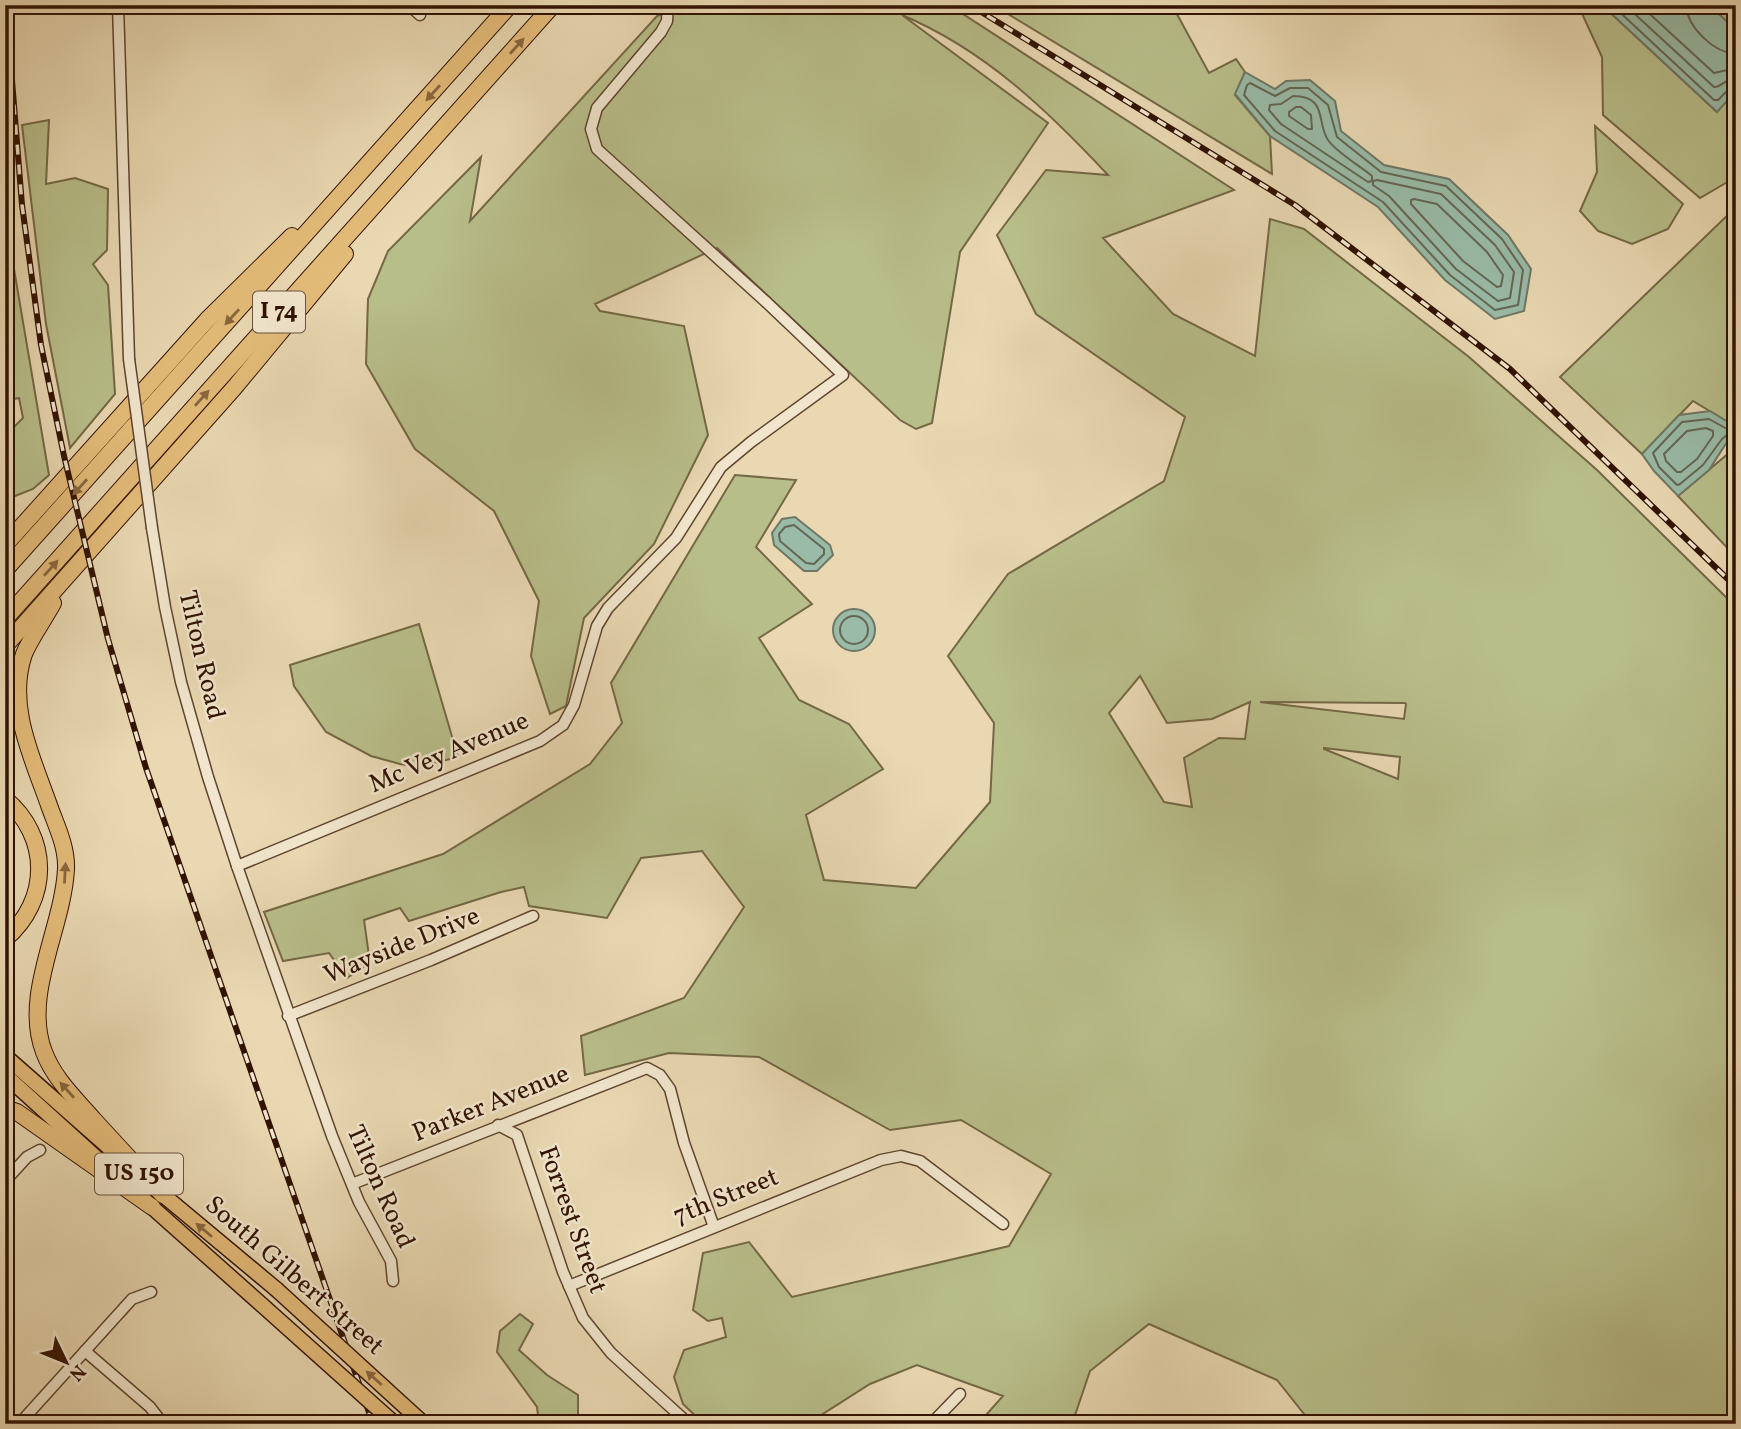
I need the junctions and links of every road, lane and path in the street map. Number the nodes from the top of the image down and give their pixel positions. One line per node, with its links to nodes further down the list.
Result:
1 (118, 5): 17 (street, Tilton Road, bridge)
2 (409, 5): 6 (street)
3 (510, 5): 8 (highway, I 74, one-way to 8)
4 (554, 5): 7 (highway, I 74, one-way to 4)
5 (668, 5): 17 (street, Mc Vey Avenue)
6 (420, 15)
7 (489, 78): 13 (highway); 14 (highway, I 74, one-way to 7)
8 (366, 168): 9 (highway); 12 (highway, I 74, one-way to 12)
9 (31, 517): 10 (highway); 11 (highway)
10 (5, 539)
11 (5, 545)
12 (5, 570)
13 (68, 577): 15 (highway); 28 (highway, one-way to 13)
14 (5, 619)
15 (5, 646)
16 (5, 799): 19 (highway)
17 (237, 866): 20 (street, Tilton Road)
18 (533, 916): 20 (street, Wayside Drive)
19 (5, 939)
20 (288, 1016): 27 (street, Tilton Road)
21 (5, 1056): 28 (main road, South Gilbert Street / US 150)
22 (5, 1076): 28 (main road, South Gilbert Street / US 150)
23 (5, 1108): 28 (highway)
24 (498, 1125): 27 (street, Parker Avenue); 30 (street, Parker Avenue); 32 (street, Forrest Street)
25 (40, 1150): 26 (street)
26 (5, 1181)
27 (352, 1184): 31 (street, Tilton Road)
28 (157, 1201): 38 (main road, South Gilbert Street / US 150, bridge); 39 (main road, South Gilbert Street / US 150, one-way to 28, bridge)
29 (1003, 1224): 30 (street, 7th Street)
30 (715, 1227): 32 (street, 7th Street)
31 (393, 1281)
32 (569, 1286): 40 (street, Forrest Street)
33 (150, 1292): 34 (street)
34 (85, 1351): 36 (street); 37 (street)
35 (960, 1394): 41 (street)
36 (19, 1424)
37 (163, 1424)
38 (395, 1424)
39 (424, 1424)
40 (689, 1424)
41 (931, 1424)

